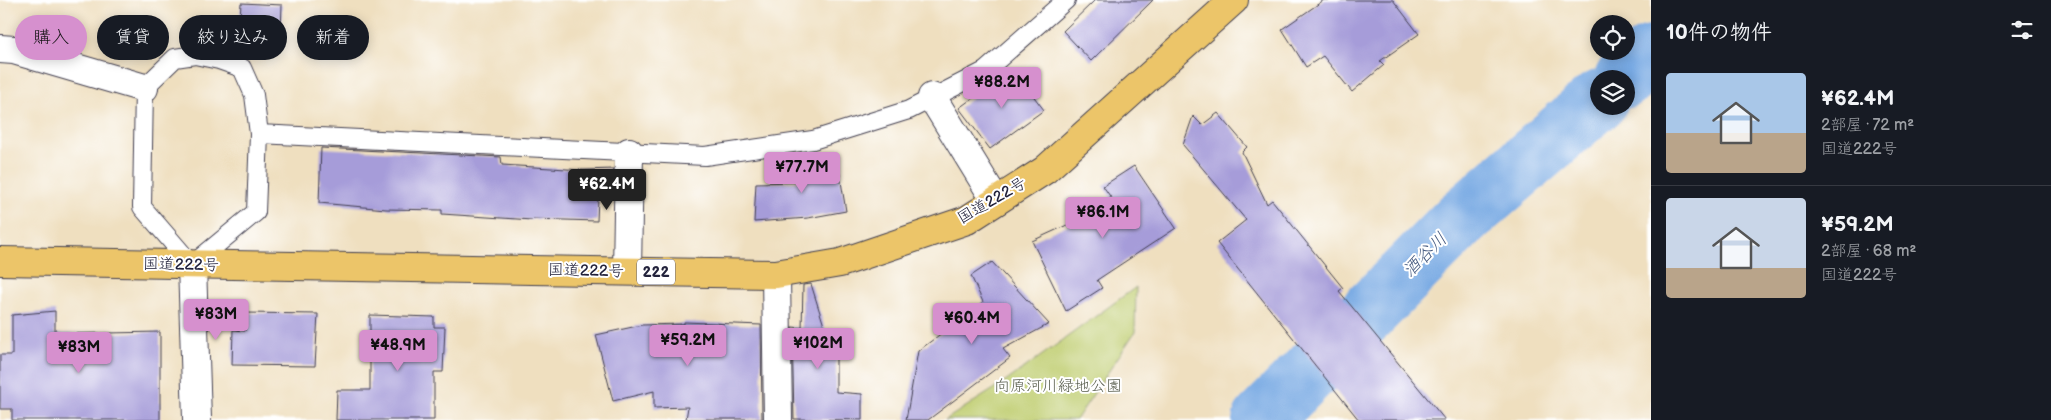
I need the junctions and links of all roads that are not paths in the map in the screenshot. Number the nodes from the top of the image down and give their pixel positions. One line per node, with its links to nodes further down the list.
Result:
1 (1066, 0): 5 (lane)
2 (1228, 2): 8 (highway, 国道222号 / 222)
3 (0, 49): 4 (street)
4 (144, 88): 6 (lane); 10 (lane)
5 (932, 98): 7 (lane); 8 (street)
6 (259, 134): 7 (lane); 10 (lane)
7 (629, 152): 11 (street)
8 (996, 201): 12 (highway, 国道222号 / 222)
9 (0, 260): 10 (highway, 国道222号 / 222)
10 (192, 265): 11 (highway, 国道222号 / 222); 13 (street)
11 (627, 271): 12 (highway, 国道222号 / 222)
12 (776, 274): 14 (street)
13 (197, 420)
14 (778, 420)

